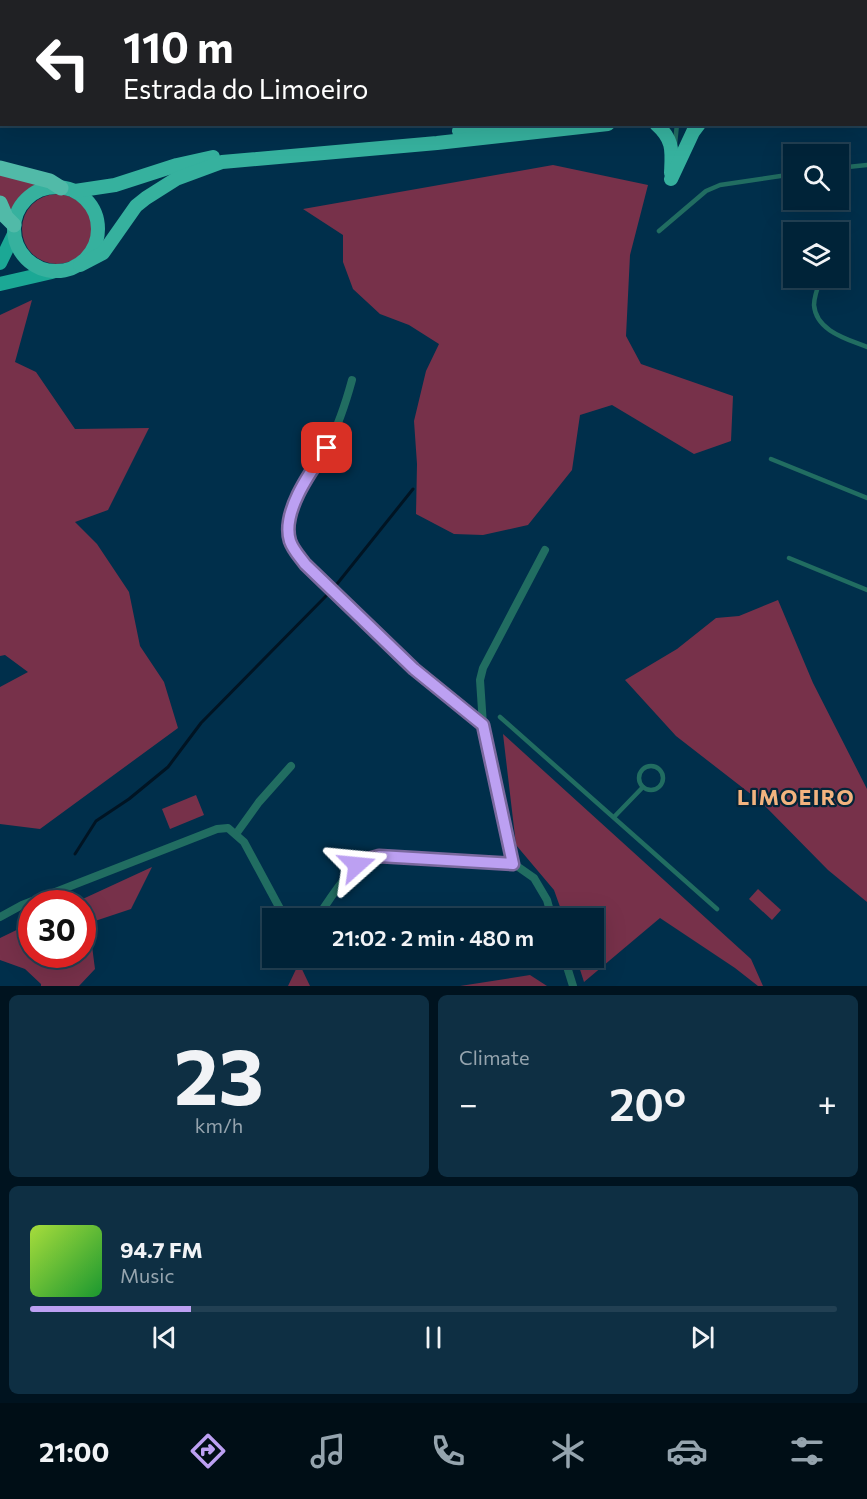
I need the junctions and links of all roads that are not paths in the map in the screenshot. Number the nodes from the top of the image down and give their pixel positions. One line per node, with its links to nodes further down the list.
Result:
1 (498, 126): 11 (highway)
2 (590, 126): 16 (highway)
3 (658, 126): 10 (highway)
4 (677, 126): 10 (lane)
5 (698, 126): 10 (highway)
6 (867, 165): 7 (lane)
7 (849, 167)
8 (0, 168): 11 (highway)
9 (783, 176): 14 (lane)
10 (671, 179)
11 (68, 189): 13 (highway); 16 (highway)
12 (0, 203): 13 (highway)
13 (14, 230): 15 (main road); 17 (highway)
14 (659, 231)
15 (0, 263)
16 (80, 265): 17 (highway)
17 (52, 272): 18 (main road)
18 (0, 284)
19 (818, 288): 20 (lane)
20 (867, 347)
21 (352, 380): 28 (street)
22 (771, 459): 23 (lane)
23 (867, 498)
24 (545, 550): 28 (street)
25 (789, 558): 26 (lane)
26 (867, 590)
27 (500, 717): 31 (lane)
28 (483, 725): 33 (street)
29 (291, 766): 32 (street)
30 (643, 787): 30 (lane); 31 (lane)
31 (614, 817): 37 (lane)
32 (236, 834): 34 (street); 38 (street)
33 (513, 864): 35 (street); 36 (street)
34 (280, 908)
35 (325, 908)
36 (549, 908)
37 (717, 909)
38 (0, 917)
39 (567, 968): 40 (street)
40 (573, 986)

